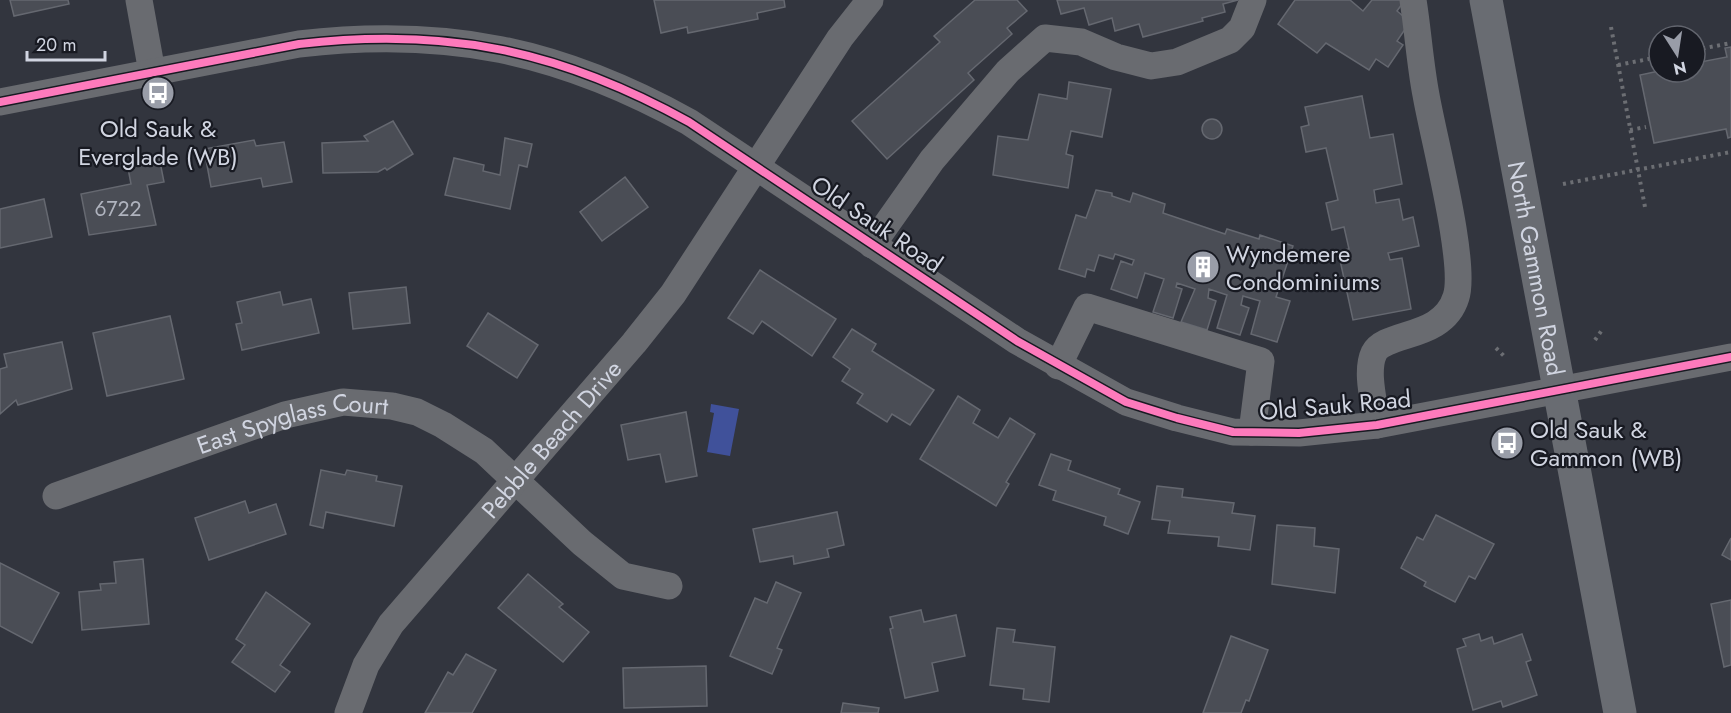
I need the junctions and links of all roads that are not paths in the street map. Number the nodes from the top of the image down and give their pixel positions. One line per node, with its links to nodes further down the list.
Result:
1 (139, 0): 6 (street)
2 (870, 0): 8 (street, Pebble Beach Drive)
3 (1253, 0): 9 (street)
4 (1413, 0): 13 (street)
5 (1486, 0): 12 (main road, North Gammon Road)
6 (152, 72): 7 (street, Old Sauk Road); 8 (street, Old Sauk Road)
7 (0, 102)
8 (756, 166): 9 (street, Old Sauk Road); 15 (street, Pebble Beach Drive)
9 (872, 245): 11 (street, Old Sauk Road)
10 (1731, 357): 12 (street, Old Sauk Road)
11 (1058, 366): 14 (street, Old Sauk Road); 14 (street)
12 (1559, 392): 13 (street, Old Sauk Road); 19 (main road, North Gammon Road)
13 (1377, 425): 14 (street, Old Sauk Road)
14 (1252, 432)
15 (516, 479): 16 (street, East Spyglass Court); 17 (street, East Spyglass Court); 18 (street, Pebble Beach Drive)
16 (56, 496)
17 (669, 586)
18 (348, 713)
19 (1620, 713)

